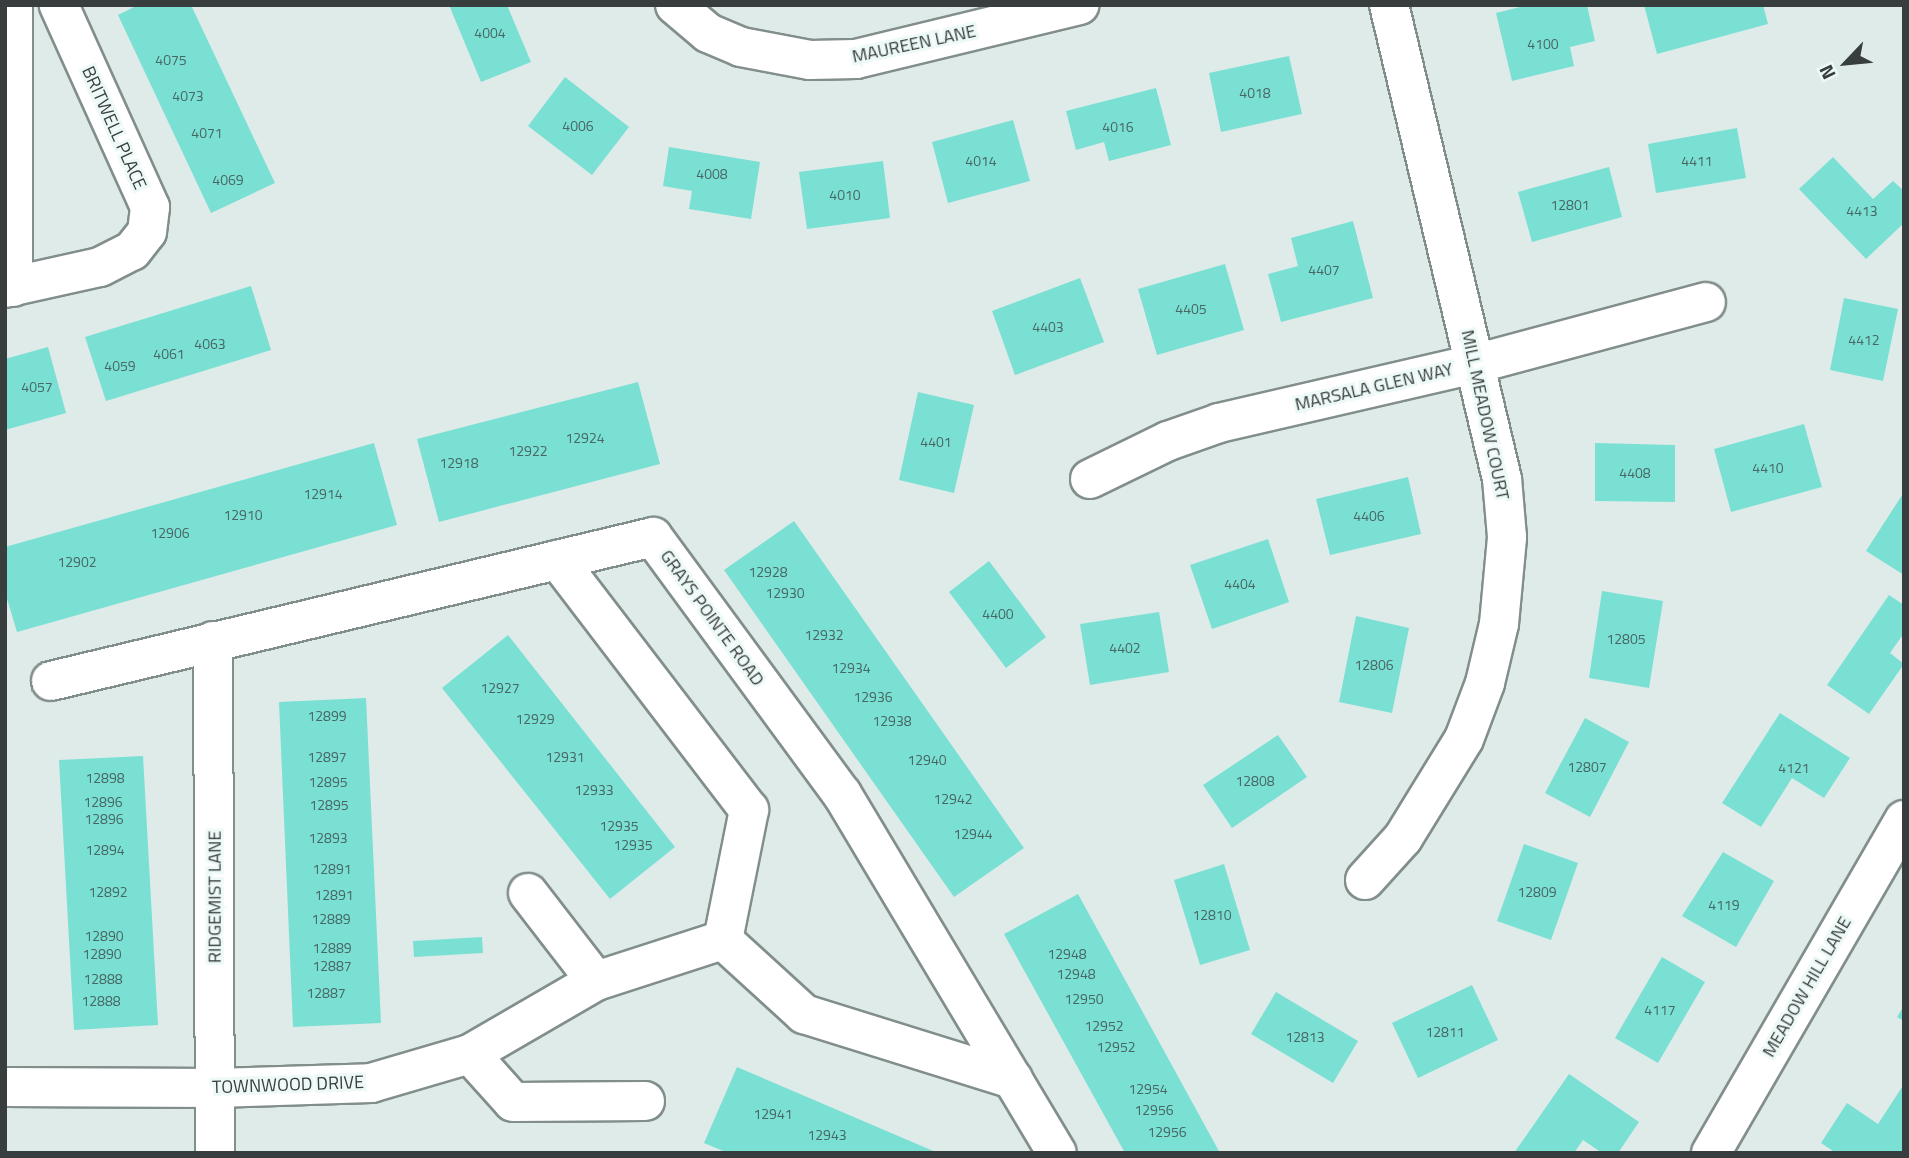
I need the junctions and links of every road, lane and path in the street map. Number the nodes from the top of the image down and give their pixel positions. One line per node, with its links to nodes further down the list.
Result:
1 (13, 5): 7 (street, BRITWELL PLACE)
2 (59, 5): 7 (street, BRITWELL PLACE)
3 (675, 5): 6 (street, MAUREEN LANE)
4 (1080, 5): 6 (street, MAUREEN LANE)
5 (1389, 5): 9 (street, MILL MEADOW COURT)
6 (1021, 12)
7 (9, 287)
8 (1706, 302): 9 (street, MARSALA GLEN WAY)
9 (1475, 364): 10 (street, MARSALA GLEN WAY); 15 (street, MILL MEADOW COURT)
10 (1090, 479)
11 (558, 560): 12 (street, GRAYS POINTE ROAD); 17 (street); 20 (street, GRAYS POINTE ROAD)
12 (213, 641): 13 (street, GRAYS POINTE ROAD); 22 (street, RIDGEMIST LANE)
13 (51, 681)
14 (1904, 820): 26 (street, MEADOW HILL LANE)
15 (1365, 880)
16 (528, 892): 18 (street)
17 (723, 940): 18 (street, TOWNWOOD DRIVE); 20 (street)
18 (596, 981): 19 (street, TOWNWOOD DRIVE)
19 (470, 1054): 22 (street, TOWNWOOD DRIVE); 23 (street)
20 (1013, 1079): 25 (street, GRAYS POINTE ROAD)
21 (5, 1087): 22 (street, TOWNWOOD DRIVE)
22 (216, 1088): 24 (street, RIDGEMIST LANE)
23 (645, 1101)
24 (215, 1153)
25 (1057, 1153)
26 (1711, 1153)

